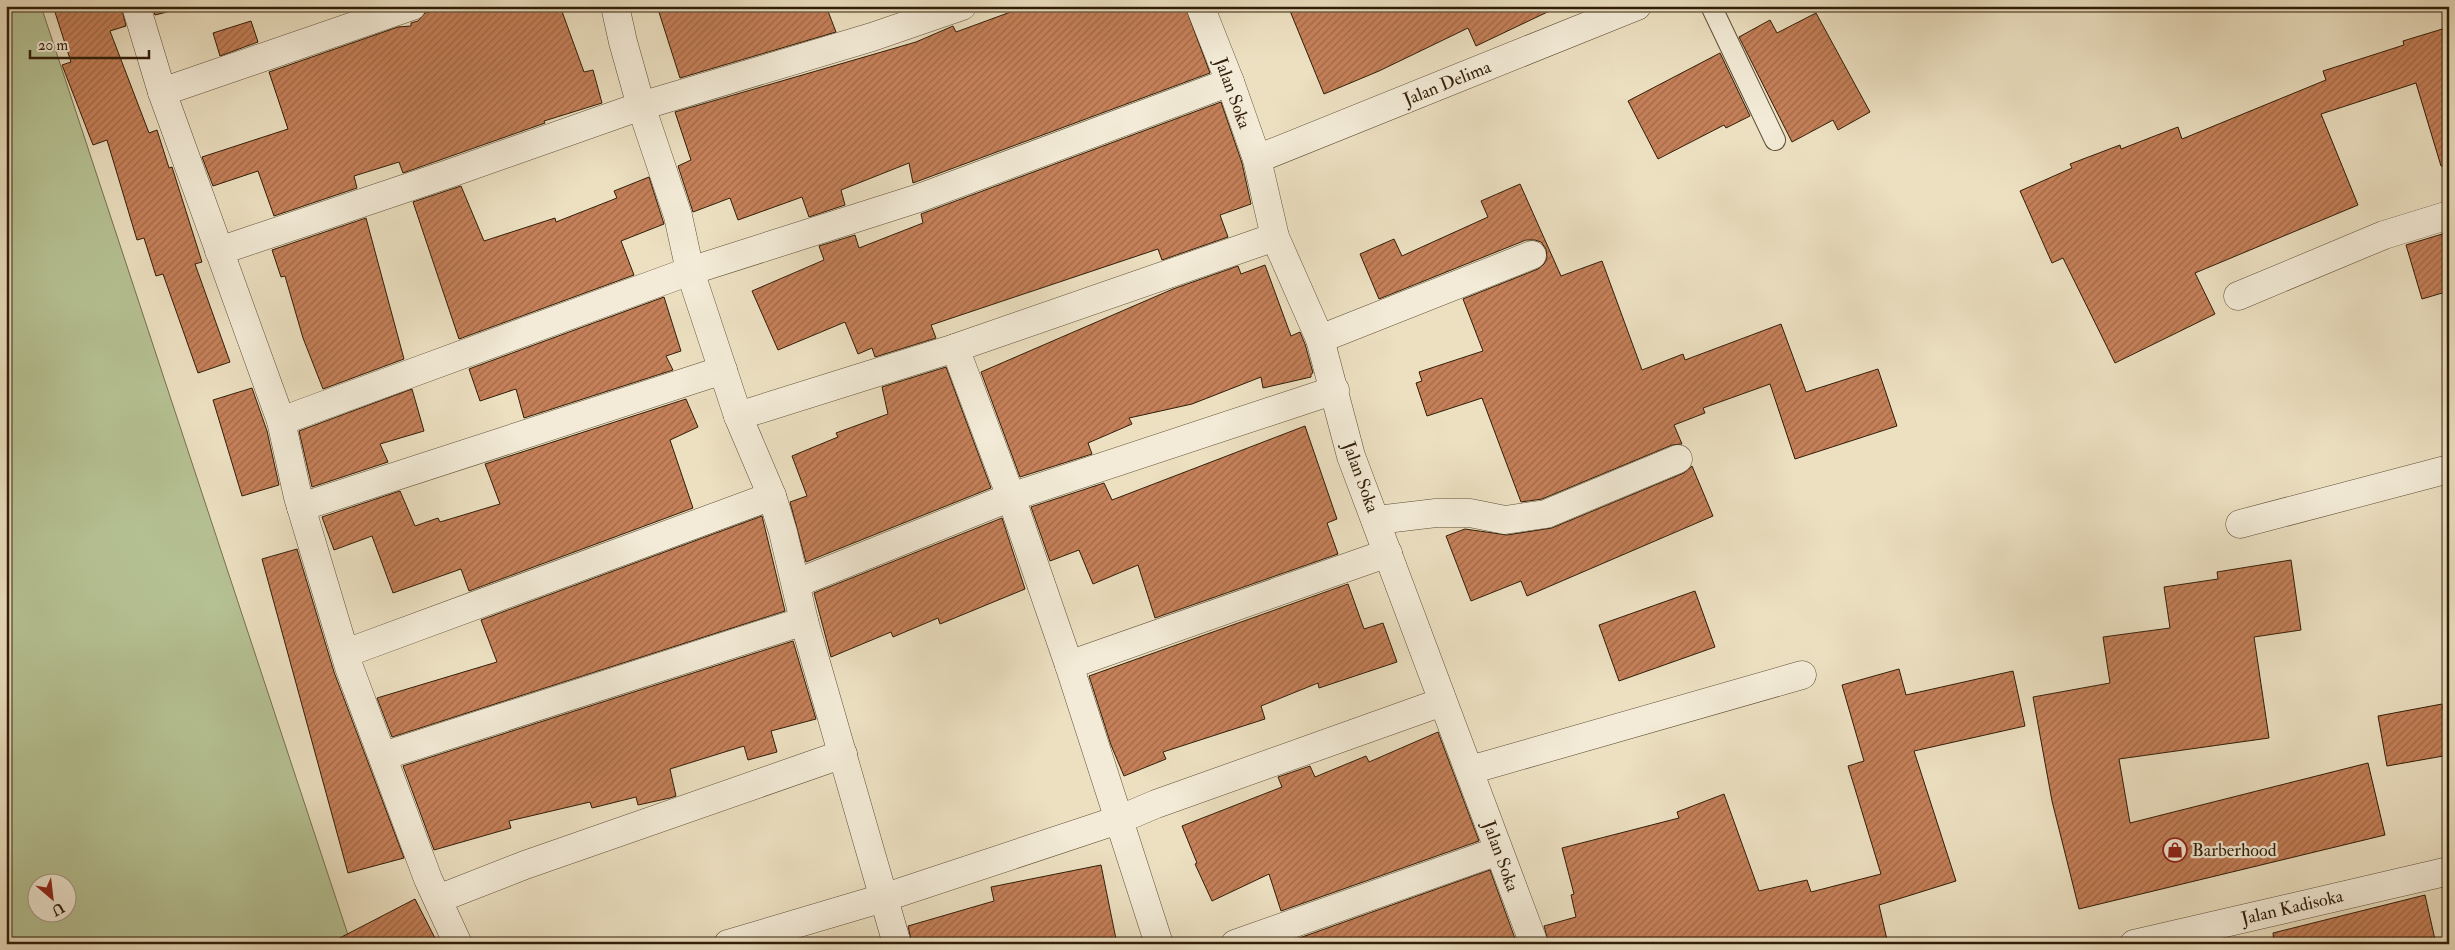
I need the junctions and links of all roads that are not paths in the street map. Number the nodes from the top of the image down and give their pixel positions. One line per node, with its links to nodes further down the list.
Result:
1 (136, 6): 9 (street)
2 (412, 6): 9 (street)
3 (615, 6): 10 (street)
4 (962, 6): 10 (street)
5 (1200, 6): 8 (street, Jalan Soka)
6 (1637, 6): 12 (street, Jalan Delima)
7 (1711, 6): 11 (lane)
8 (1230, 82): 12 (street, Jalan Soka); 17 (street)
9 (162, 92): 15 (street)
10 (641, 106): 15 (street); 17 (street)
11 (1775, 140)
12 (1257, 159): 14 (street, Jalan Soka)
13 (2449, 215): 18 (street)
14 (1275, 236): 19 (street, Jalan Soka); 20 (street)
15 (219, 251): 24 (street)
16 (1532, 255): 19 (street)
17 (690, 271): 21 (street); 24 (street)
18 (2238, 296)
19 (1320, 339): 22 (street, Jalan Soka)
20 (955, 348): 23 (street); 28 (street)
21 (723, 370): 23 (street); 29 (street)
22 (1335, 390): 28 (street); 30 (street, Jalan Soka)
23 (738, 416): 27 (street)
24 (281, 421): 29 (street)
25 (1678, 459): 30 (street)
26 (2449, 469): 31 (street)
27 (772, 496): 33 (street); 35 (street)
28 (1011, 497): 33 (street); 36 (street)
29 (302, 507): 35 (street)
30 (1377, 520): 32 (street, Jalan Soka)
31 (2240, 524)
32 (1388, 554): 36 (street); 38 (street, Jalan Soka)
33 (797, 583): 34 (street)
34 (804, 620): 39 (street); 40 (street)
35 (346, 654): 40 (street)
36 (1069, 665): 42 (street)
37 (1802, 675): 41 (street)
38 (1442, 702): 41 (street, Jalan Soka); 42 (street)
39 (843, 754): 45 (street); 46 (street)
40 (383, 756): 45 (street)
41 (1470, 770): 43 (street, Jalan Soka)
42 (1118, 820): 46 (street); 51 (street)
43 (1498, 851): 52 (street); 53 (street, Jalan Soka)
44 (2449, 871): 47 (street, Jalan Kadisoka)
45 (438, 898): 48 (street)
46 (883, 898): 49 (street); 50 (street)
47 (2149, 942)
48 (458, 944)
49 (728, 944)
50 (897, 944)
51 (1159, 944)
52 (1235, 944)
53 (1534, 944)

